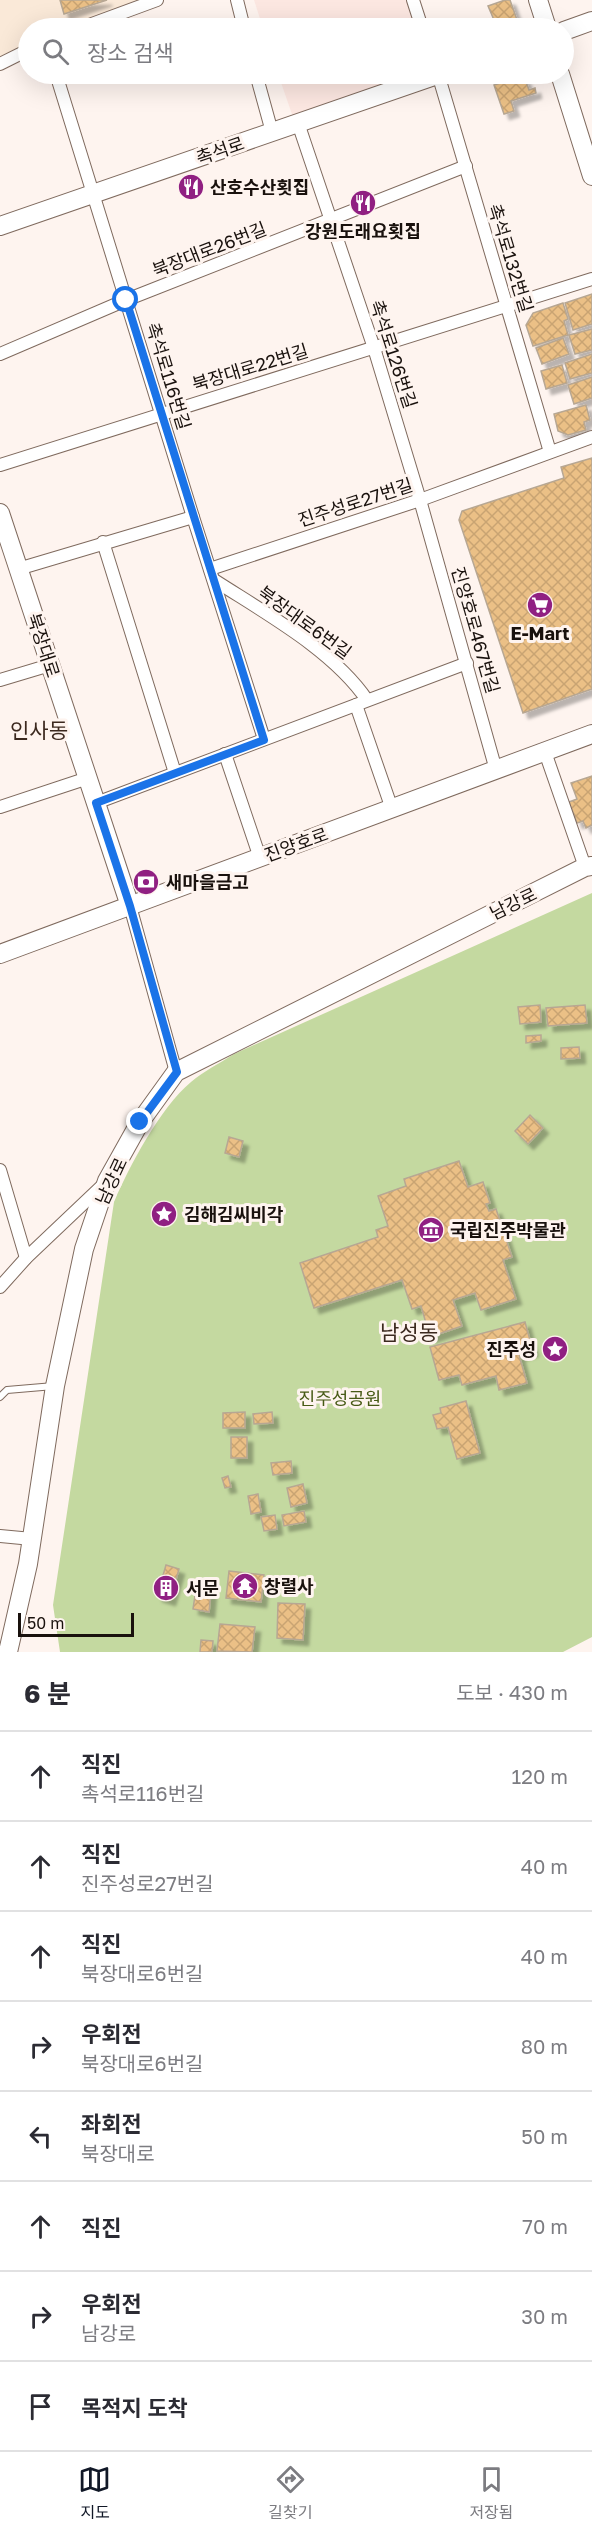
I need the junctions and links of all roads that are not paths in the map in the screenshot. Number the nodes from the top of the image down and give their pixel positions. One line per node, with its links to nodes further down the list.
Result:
1 (157, 0): 5 (street)
2 (237, 0): 6 (street)
3 (413, 0): 7 (street)
4 (538, 0): 8 (street)
5 (108, 18)
6 (242, 18)
7 (419, 18)
8 (544, 18)
9 (592, 21): 10 (street)
10 (574, 27)
11 (18, 55): 12 (street)
12 (0, 64)
13 (59, 84): 22 (street, 촉석로116번길)
14 (259, 84): 19 (street)
15 (410, 84): 18 (street, 촉석로)
16 (442, 84): 20 (street, 촉석로132번길)
17 (563, 84): 21 (street)
18 (298, 123): 19 (street, 촉석로); 23 (street, 촉석로126번길)
19 (272, 132): 22 (street, 촉석로)
20 (465, 166): 23 (street); 27 (street, 촉석로132번길)
21 (592, 176)
22 (94, 194): 24 (street, 촉석로); 26 (street, 촉석로116번길)
23 (331, 221): 26 (street, 북장대로26번길); 28 (street, 촉석로126번길)
24 (0, 226)
25 (592, 279): 27 (street, 북장대로22번길)
26 (126, 300): 29 (street, 북장대로26번길); 30 (street, 촉석로116번길)
27 (507, 304): 28 (street, 북장대로22번길); 32 (street, 촉석로132번길)
28 (374, 348): 30 (street, 북장대로22번길); 34 (street, 촉석로126번길)
29 (0, 354)
30 (161, 413): 33 (street, 북장대로22번길); 36 (street, 촉석로116번길)
31 (592, 437): 32 (street, 진주성로27번길)
32 (550, 452): 34 (street, 진주성로27번길)
33 (0, 465)
34 (420, 500): 39 (street, 진주성로27번길); 40 (street, 진양호로467번길)
35 (0, 513): 38 (street, 북장대로)
36 (193, 517): 37 (street); 39 (street, 촉석로116번길)
37 (103, 542): 38 (street); 49 (street)
38 (18, 569): 41 (street, 북장대로)
39 (212, 575): 43 (street, 북장대로6번길); 45 (street)
40 (467, 663): 43 (street); 48 (street, 진양호로467번길)
41 (50, 664): 42 (street); 50 (street, 북장대로)
42 (0, 680)
43 (362, 703): 45 (street); 53 (street, 북장대로6번길)
44 (592, 734): 46 (street, 진양호로)
45 (264, 740): 47 (street)
46 (545, 752): 48 (street, 진양호로); 55 (street)
47 (225, 754): 49 (street); 54 (street)
48 (496, 770): 53 (street, 진양호로)
49 (176, 773): 51 (street)
50 (88, 778): 51 (street, 북장대로); 52 (street)
51 (96, 803): 56 (street, 북장대로)
52 (1, 805)
53 (392, 809): 54 (street, 진양호로)
54 (260, 858): 56 (street, 진양호로)
55 (588, 867): 58 (street, 남강로)
56 (130, 906): 57 (street, 진양호로); 58 (street)
57 (0, 954)
58 (177, 1072): 60 (street, 남강로)
59 (0, 1170): 61 (street)
60 (107, 1181): 61 (street); 63 (street, 남강로)
61 (26, 1258): 62 (street)
62 (0, 1287)
63 (55, 1386): 64 (lane); 66 (street, 남강로)
64 (0, 1397)
65 (0, 1536): 66 (street)
66 (32, 1539): 67 (street, 남강로)
67 (8, 1652)

